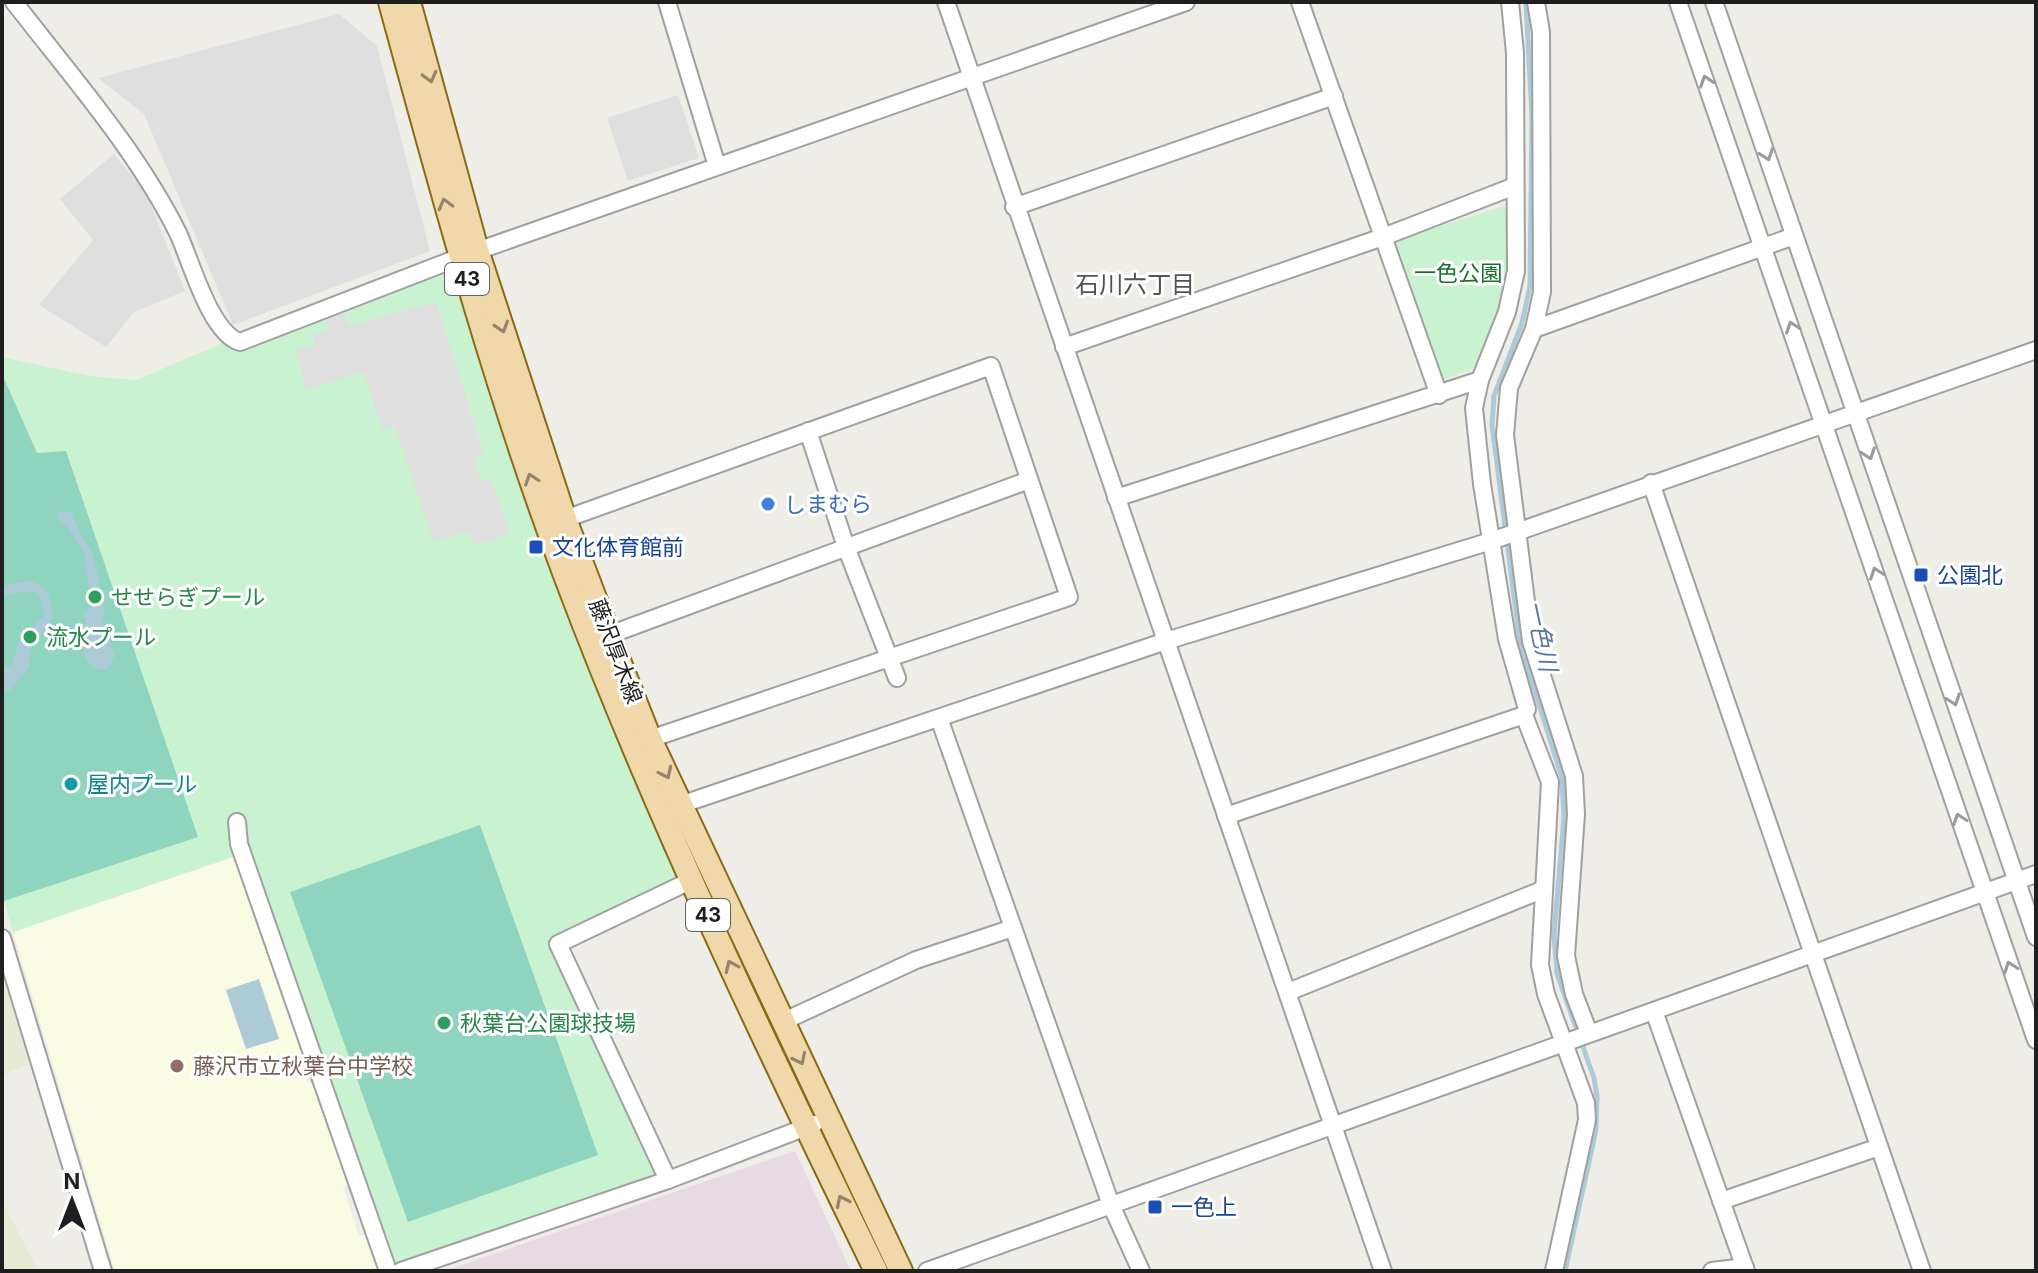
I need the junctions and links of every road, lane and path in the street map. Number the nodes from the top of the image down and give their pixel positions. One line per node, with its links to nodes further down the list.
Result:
1 (14, 2): 20 (street)
2 (390, 2): 20 (main road, 藤沢厚木線 / 43, one-way to 2)
3 (409, 2): 20 (main road, 藤沢厚木線 / 43, one-way to 20)
4 (667, 2): 14 (street)
5 (946, 2): 12 (street)
6 (1186, 2): 12 (street)
7 (1300, 2): 13 (street)
8 (1510, 2): 15 (street)
9 (1536, 2): 21 (street)
10 (1678, 2): 19 (street, one-way to 10)
11 (1714, 2): 17 (street, one-way to 17)
12 (970, 78): 14 (street); 16 (street)
13 (1334, 96): 16 (street); 18 (street)
14 (717, 166): 20 (street)
15 (1515, 186): 18 (street); 24 (street)
16 (1014, 207): 22 (street)
17 (1794, 236): 19 (street); 26 (street)
18 (1383, 237): 22 (street); 25 (street)
19 (1764, 246): 21 (street); 27 (street, one-way to 19)
20 (468, 253): 32 (main road, 藤沢厚木線 / 43, one-way to 32); 46 (main road, 藤沢厚木線 / 43, one-way to 20)
21 (1534, 329): 33 (street)
22 (1064, 347): 31 (street)
23 (2036, 350): 26 (street)
24 (1480, 380): 25 (street); 33 (street)
25 (1439, 395): 31 (street)
26 (1855, 412): 27 (street); 47 (street, one-way to 47)
27 (1825, 423): 30 (street); 49 (street, one-way to 27)
28 (808, 431): 29 (street); 32 (street); 34 (street)
29 (1029, 480): 34 (street); 37 (street)
30 (1651, 483): 33 (street); 53 (street)
31 (1116, 498): 36 (street)
32 (565, 519): 35 (main road, 藤沢厚木線 / 43)
33 (1503, 536): 36 (street); 39 (street); 57 (street)
34 (846, 547): 35 (street); 37 (street)
35 (609, 635): 41 (main road, 藤沢厚木線 / 43)
36 (1166, 641): 40 (street); 43 (street)
37 (889, 658): 38 (street); 41 (street)
38 (897, 678)
39 (1524, 715): 43 (street); 48 (street)
40 (939, 718): 42 (street); 50 (street)
41 (650, 739): 42 (main road, 藤沢厚木線 / 43, one-way to 42)
42 (680, 805): 56 (main road, 藤沢厚木線 / 43)
43 (1226, 816): 54 (street)
44 (237, 822): 69 (street)
45 (2036, 874): 47 (street)
46 (692, 880): 62 (main road, 藤沢厚木線 / 43, one-way to 46); 64 (street)
47 (2017, 881): 49 (street); 51 (street)
48 (1542, 890): 54 (street); 59 (street)
49 (1984, 893): 53 (street); 58 (street, one-way to 49)
50 (1013, 928): 56 (street); 66 (street)
51 (2036, 937)
52 (2, 938): 68 (street)
53 (1812, 955): 55 (street); 63 (street)
54 (1288, 992): 61 (street)
55 (1654, 1011): 57 (street); 65 (street)
56 (782, 1022): 60 (main road, 藤沢厚木線 / 43, one-way to 60)
57 (1587, 1034): 59 (street)
58 (2036, 1040)
59 (1566, 1041): 61 (street); 76 (street)
60 (829, 1117): 62 (street); 72 (main road, 藤沢厚木線 / 43)
61 (1334, 1125): 66 (street); 75 (street)
62 (807, 1128): 64 (street); 71 (main road, 藤沢厚木線 / 43, one-way to 62)
63 (1879, 1147): 65 (street); 78 (street)
64 (668, 1180): 70 (street)
65 (1721, 1201): 67 (street)
66 (1111, 1205): 73 (street); 74 (street)
67 (1746, 1269): 77 (street)
68 (103, 1271)
69 (388, 1271)
70 (401, 1271)
71 (876, 1271)
72 (901, 1271)
73 (927, 1271)
74 (1141, 1271)
75 (1383, 1271)
76 (1554, 1271)
77 (1712, 1271)
78 (1922, 1271)

